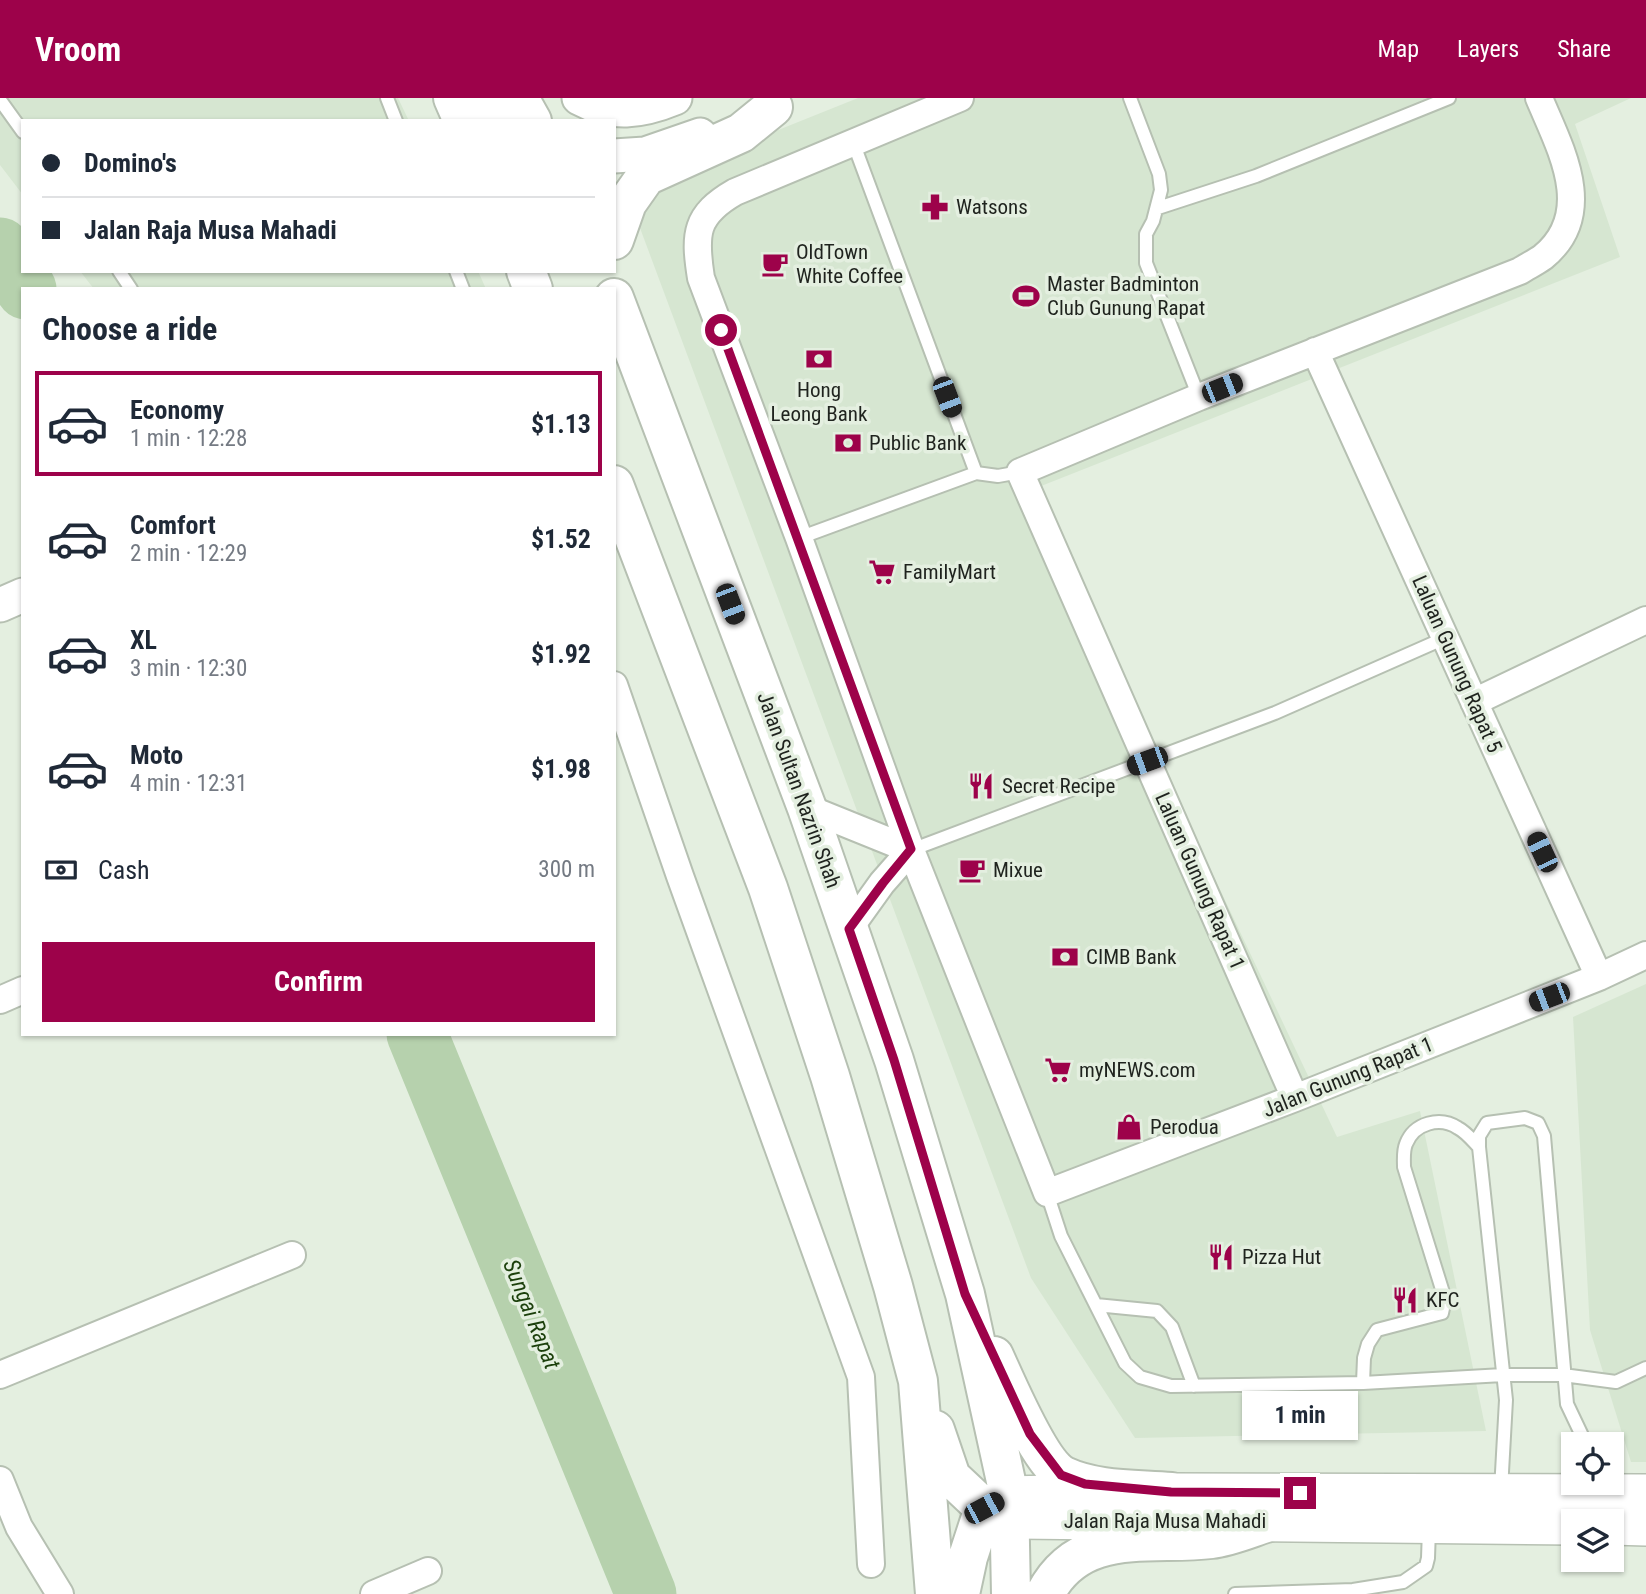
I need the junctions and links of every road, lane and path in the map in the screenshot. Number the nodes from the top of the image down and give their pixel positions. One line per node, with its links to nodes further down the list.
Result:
1 (387, 98): 14 (lane)
2 (453, 98): 15 (highway)
3 (488, 98): 16 (highway)
4 (519, 98): 17 (highway)
5 (542, 98): 18 (highway)
6 (579, 98): 7 (street)
7 (674, 98)
8 (960, 98): 20 (street)
9 (1130, 98): 22 (lane)
10 (1449, 98): 22 (lane)
11 (1539, 98): 25 (street)
12 (0, 100): 19 (lane)
13 (783, 103): 21 (street); 23 (highway)
14 (395, 119)
15 (462, 119)
16 (495, 119)
17 (531, 119)
18 (549, 119)
19 (21, 129)
20 (852, 141): 28 (lane); 30 (street)
21 (616, 156)
22 (1158, 208): 26 (lane)
23 (616, 246)
24 (616, 293): 38 (highway, Jalan Sultan Nazrin Shah)
25 (1315, 351): 26 (street); 34 (street, Laluan Gunung Rapat 5)
26 (1199, 397): 27 (street)
27 (1020, 472): 28 (lane); 37 (street, Laluan Gunung Rapat 1)
28 (976, 473): 30 (lane)
29 (616, 490): 55 (highway)
30 (799, 538): 39 (street)
31 (21, 596): 32 (street)
32 (0, 605)
33 (1646, 620): 36 (street)
34 (1445, 638): 36 (street, Laluan Gunung Rapat 5); 37 (lane)
35 (616, 691): 68 (street)
36 (1474, 702): 42 (street, Laluan Gunung Rapat 5)
37 (1147, 761): 39 (lane); 45 (street, Laluan Gunung Rapat 1)
38 (807, 808): 39 (street); 40 (highway, Jalan Sultan Nazrin Shah)
39 (911, 849): 40 (street); 47 (street)
40 (849, 929): 49 (highway, Jalan Sultan Nazrin Shah)
41 (1646, 954): 42 (street, Jalan Gunung Rapat 1)
42 (1599, 977): 45 (street, Jalan Gunung Rapat 1)
43 (21, 991): 44 (street)
44 (0, 1000)
45 (1295, 1098): 47 (street, Jalan Gunung Rapat 1)
46 (1479, 1147): 53 (lane); 54 (lane); 56 (lane)
47 (1047, 1193): 50 (lane)
48 (292, 1255): 52 (street)
49 (965, 1294): 60 (highway); 63 (highway, Jalan Sultan Nazrin Shah)
50 (1096, 1305): 57 (lane); 57 (lane)
51 (1646, 1368): 54 (lane)
52 (0, 1374)
53 (1503, 1375): 54 (lane); 56 (lane); 61 (lane)
54 (1563, 1375): 58 (lane)
55 (918, 1381): 63 (highway); 72 (highway)
56 (1363, 1384): 57 (lane)
57 (1194, 1386)
58 (1580, 1432)
59 (0, 1480): 70 (street)
60 (1171, 1492): 63 (main road, Jalan Raja Musa Mahadi); 64 (main road, Jalan Raja Musa Mahadi)
61 (1501, 1494): 62 (main road, Jalan Raja Musa Mahadi); 64 (main road, Jalan Raja Musa Mahadi)
62 (1623, 1498): 67 (main road, Jalan Raja Musa Mahadi)
63 (1001, 1508): 65 (main road, Jalan Raja Musa Mahadi); 73 (highway); 74 (highway, Jalan Sultan Nazrin Shah)
64 (1429, 1509): 65 (main road, Jalan Raja Musa Mahadi); 66 (main road, Jalan Raja Musa Mahadi); 76 (lane)
65 (1269, 1522): 75 (highway)
66 (1561, 1525)
67 (1646, 1527)
68 (871, 1564)
69 (428, 1571): 71 (street)
70 (60, 1594)
71 (374, 1594)
72 (935, 1594)
73 (960, 1594)
74 (1011, 1594)
75 (1045, 1594)
76 (1235, 1594)

